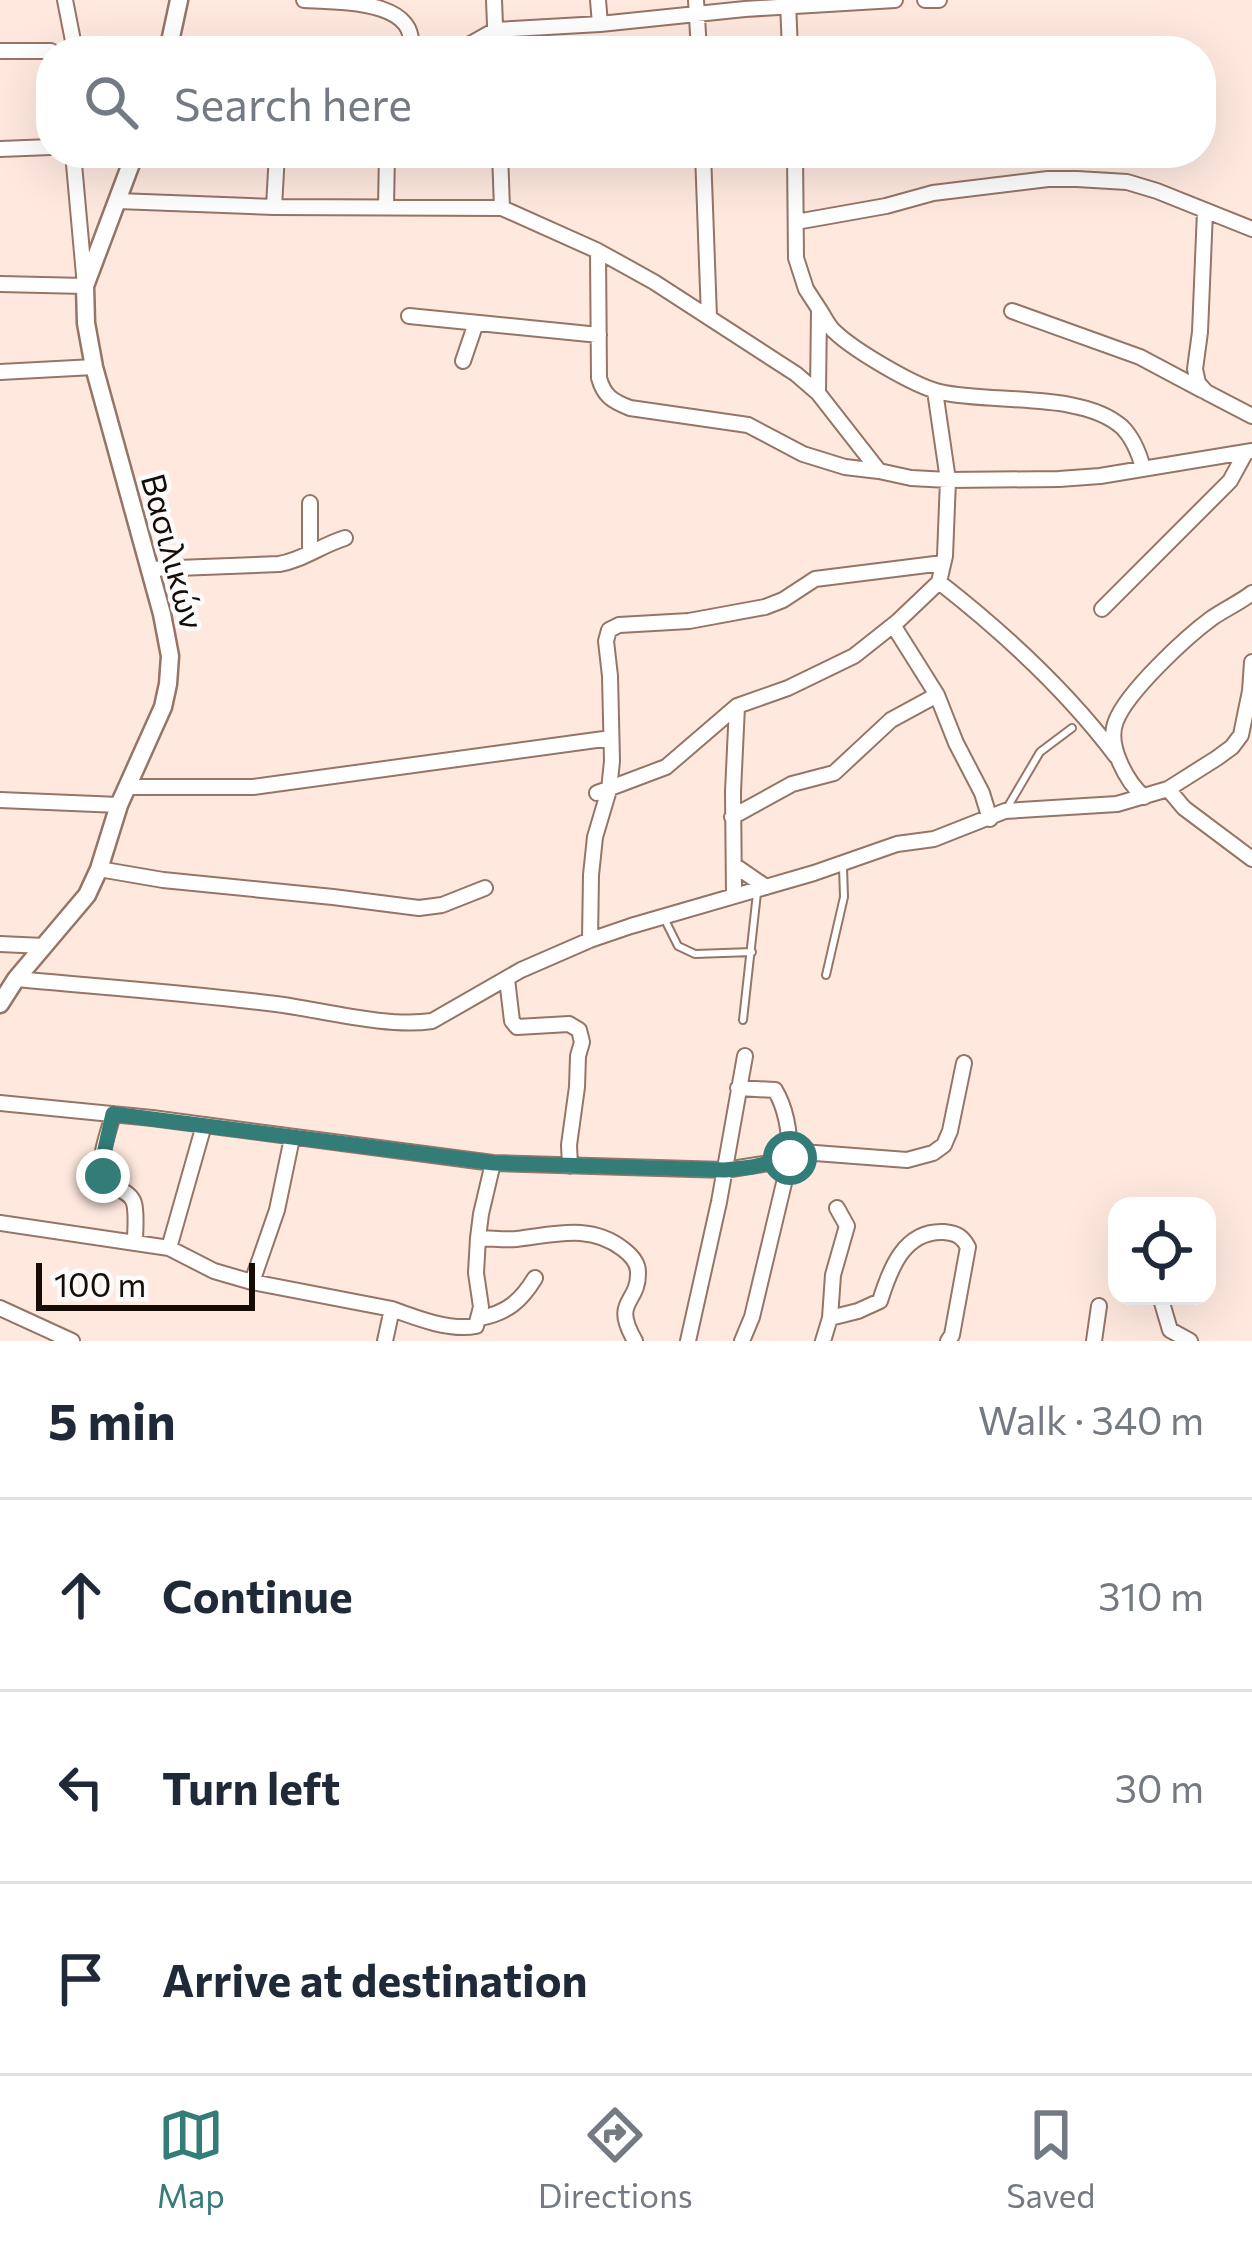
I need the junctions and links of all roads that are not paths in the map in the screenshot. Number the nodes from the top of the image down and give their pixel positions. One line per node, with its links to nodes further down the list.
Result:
1 (65, 0): 14 (street)
2 (178, 0): 15 (street)
3 (304, 0): 16 (street)
4 (494, 0): 13 (street)
5 (598, 0): 12 (street)
6 (895, 0): 7 (street); 10 (street)
7 (908, 0)
8 (926, 0): 9 (street)
9 (939, 0)
10 (788, 3): 11 (street); 19 (street)
11 (697, 7): 12 (street)
12 (599, 24): 13 (street)
13 (495, 30): 17 (street); 18 (street)
14 (71, 36)
15 (171, 36)
16 (411, 36)
17 (484, 36)
18 (495, 36)
19 (789, 36)
20 (0, 51): 21 (street)
21 (36, 51)
22 (36, 148): 23 (street)
23 (0, 149)
24 (74, 168): 40 (street)
25 (130, 168): 31 (street, Βασιλικών)
26 (276, 168): 32 (street)
27 (387, 168): 33 (street)
28 (501, 168): 34 (street)
29 (704, 168): 44 (street)
30 (795, 168): 36 (street)
31 (118, 201): 32 (street); 40 (street, Βασιλικών)
32 (274, 206): 33 (street)
33 (386, 207): 34 (street)
34 (502, 208): 38 (street)
35 (1205, 212): 36 (street); 37 (street); 51 (street)
36 (796, 222): 41 (street)
37 (1252, 229)
38 (598, 251): 44 (street); 46 (street)
39 (0, 284): 40 (street)
40 (85, 286): 48 (street, Βασιλικών)
41 (819, 309): 50 (street); 52 (street)
42 (1012, 310): 51 (street)
43 (409, 316): 45 (street)
44 (710, 317): 52 (street)
45 (476, 323): 46 (street); 47 (street)
46 (599, 335): 56 (street)
47 (464, 362)
48 (94, 367): 49 (street); 62 (street, Βασιλικών)
49 (0, 372)
50 (935, 392): 55 (street); 57 (street)
51 (1206, 392): 53 (street)
52 (818, 393): 56 (street)
53 (1252, 416)
54 (1249, 452): 55 (street); 65 (street)
55 (1143, 468): 57 (street)
56 (879, 471): 57 (street)
57 (948, 481): 61 (street)
58 (310, 502): 60 (street)
59 (345, 538): 60 (street)
60 (310, 552): 62 (street)
61 (944, 563): 63 (street); 71 (street)
62 (151, 569): 73 (street, Βασιλικών)
63 (939, 582): 66 (street); 72 (street)
64 (1252, 593): 72 (street)
65 (1102, 609)
66 (893, 625): 68 (street); 69 (street)
67 (1252, 662): 74 (street)
68 (937, 694): 80 (street); 81 (street)
69 (737, 706): 75 (street); 80 (street)
70 (1072, 728): 79 (lane)
71 (611, 738): 73 (street); 75 (street)
72 (1122, 765): 76 (street)
73 (128, 787): 78 (street, Βασιλικών)
74 (1168, 789): 76 (street); 82 (street)
75 (603, 792): 90 (street)
76 (1144, 797): 79 (street)
77 (0, 800): 78 (street)
78 (119, 805): 85 (street, Βασιλικών)
79 (1005, 811): 81 (street)
80 (732, 818): 84 (street)
81 (990, 819): 83 (street)
82 (1252, 859)
83 (843, 863): 87 (street); 94 (lane)
84 (734, 865): 87 (street); 88 (street)
85 (99, 869): 86 (street); 92 (street, Βασιλικών)
86 (485, 887)
87 (762, 888): 88 (street); 93 (lane)
88 (734, 895): 89 (street)
89 (664, 918): 90 (street); 93 (lane)
90 (590, 940): 95 (street)
91 (0, 944): 92 (street)
92 (44, 946): 96 (street, Βασιλικών)
93 (752, 952): 98 (lane)
94 (826, 975)
95 (507, 979): 96 (street); 108 (street)
96 (16, 980): 97 (street, Βασιλικών)
97 (0, 1004)
98 (743, 1020)
99 (745, 1056): 101 (street)
100 (964, 1063): 106 (street)
101 (738, 1088): 106 (street); 109 (street)
102 (0, 1103): 103 (street)
103 (113, 1114): 104 (street); 113 (street)
104 (204, 1126): 105 (street); 114 (street)
105 (292, 1138): 107 (street); 116 (street)
106 (790, 1158): 109 (street); 127 (street)
107 (494, 1163): 108 (street); 112 (street)
108 (570, 1166): 109 (street)
109 (725, 1170): 126 (street)
110 (837, 1208): 122 (street)
111 (0, 1223): 113 (street)
112 (478, 1238): 121 (street); 125 (street)
113 (135, 1242): 114 (street)
114 (169, 1248): 116 (street)
115 (536, 1279): 121 (street)
116 (252, 1282): 120 (street)
117 (1163, 1305): 131 (street)
118 (1100, 1306): 130 (street)
119 (0, 1308): 123 (street)
120 (392, 1309): 121 (street); 124 (street)
121 (480, 1318)
122 (830, 1318): 128 (street); 129 (street)
123 (72, 1341)
124 (385, 1341)
125 (635, 1341)
126 (688, 1341)
127 (742, 1341)
128 (823, 1341)
129 (948, 1341)
130 (1094, 1341)
131 (1190, 1341)

